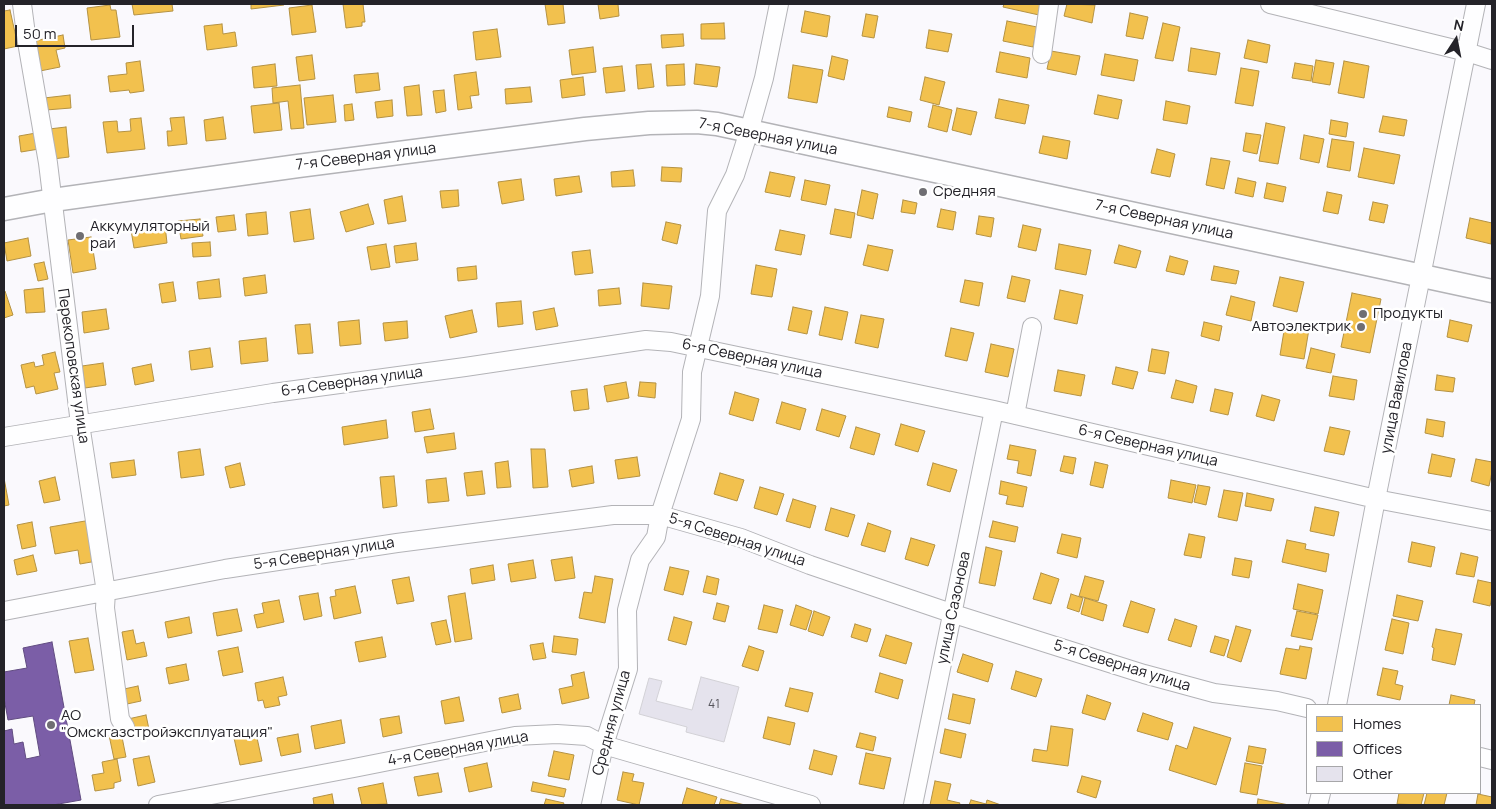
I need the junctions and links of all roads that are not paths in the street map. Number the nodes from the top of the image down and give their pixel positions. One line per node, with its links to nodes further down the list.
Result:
1 (22, 4): 10 (street, Перекоповская улица)
2 (779, 4): 9 (street, Средняя улица)
3 (1049, 4): 7 (street)
4 (1270, 4): 6 (street)
5 (1476, 4): 6 (street, улица Вавилова)
6 (1467, 52): 8 (street); 12 (street, улица Вавилова)
7 (1042, 54)
8 (1492, 60)
9 (749, 131): 10 (main road, 7-я Северная улица); 12 (main road, 7-я Северная улица); 15 (street, Средняя улица)
10 (53, 200): 11 (main road, 7-я Северная улица); 18 (street, Перекоповская улица)
11 (4, 209)
12 (1422, 275): 13 (main road, 7-я Северная улица); 20 (street, улица Вавилова)
13 (1492, 291)
14 (1032, 327): 17 (street)
15 (698, 348): 16 (street, 6-я Северная улица); 18 (street, 6-я Северная улица); 21 (street, Средняя улица)
16 (994, 410): 17 (street, 6-я Северная улица); 25 (street, улица Сазонова)
17 (1015, 415): 20 (street, 6-я Северная улица)
18 (80, 424): 19 (street, 6-я Северная улица); 23 (street, Перекоповская улица)
19 (4, 437)
20 (1376, 499): 22 (street, 6-я Северная улица); 26 (street, улица Вавилова)
21 (660, 515): 23 (street, 5-я Северная улица); 25 (street, 5-я Северная улица); 29 (street, Средняя улица)
22 (1492, 521)
23 (106, 592): 24 (street, 5-я Северная улица); 28 (street, Перекоповская улица)
24 (4, 612)
25 (954, 614): 27 (street, 5-я Северная улица); 33 (street, улица Сазонова)
26 (1337, 704)
27 (1306, 708)
28 (124, 727)
29 (604, 744): 30 (street, 4-я Северная улица); 31 (street, Средняя улица); 32 (street, 4-я Северная улица)
30 (158, 805)
31 (590, 805)
32 (811, 805)
33 (913, 805)

